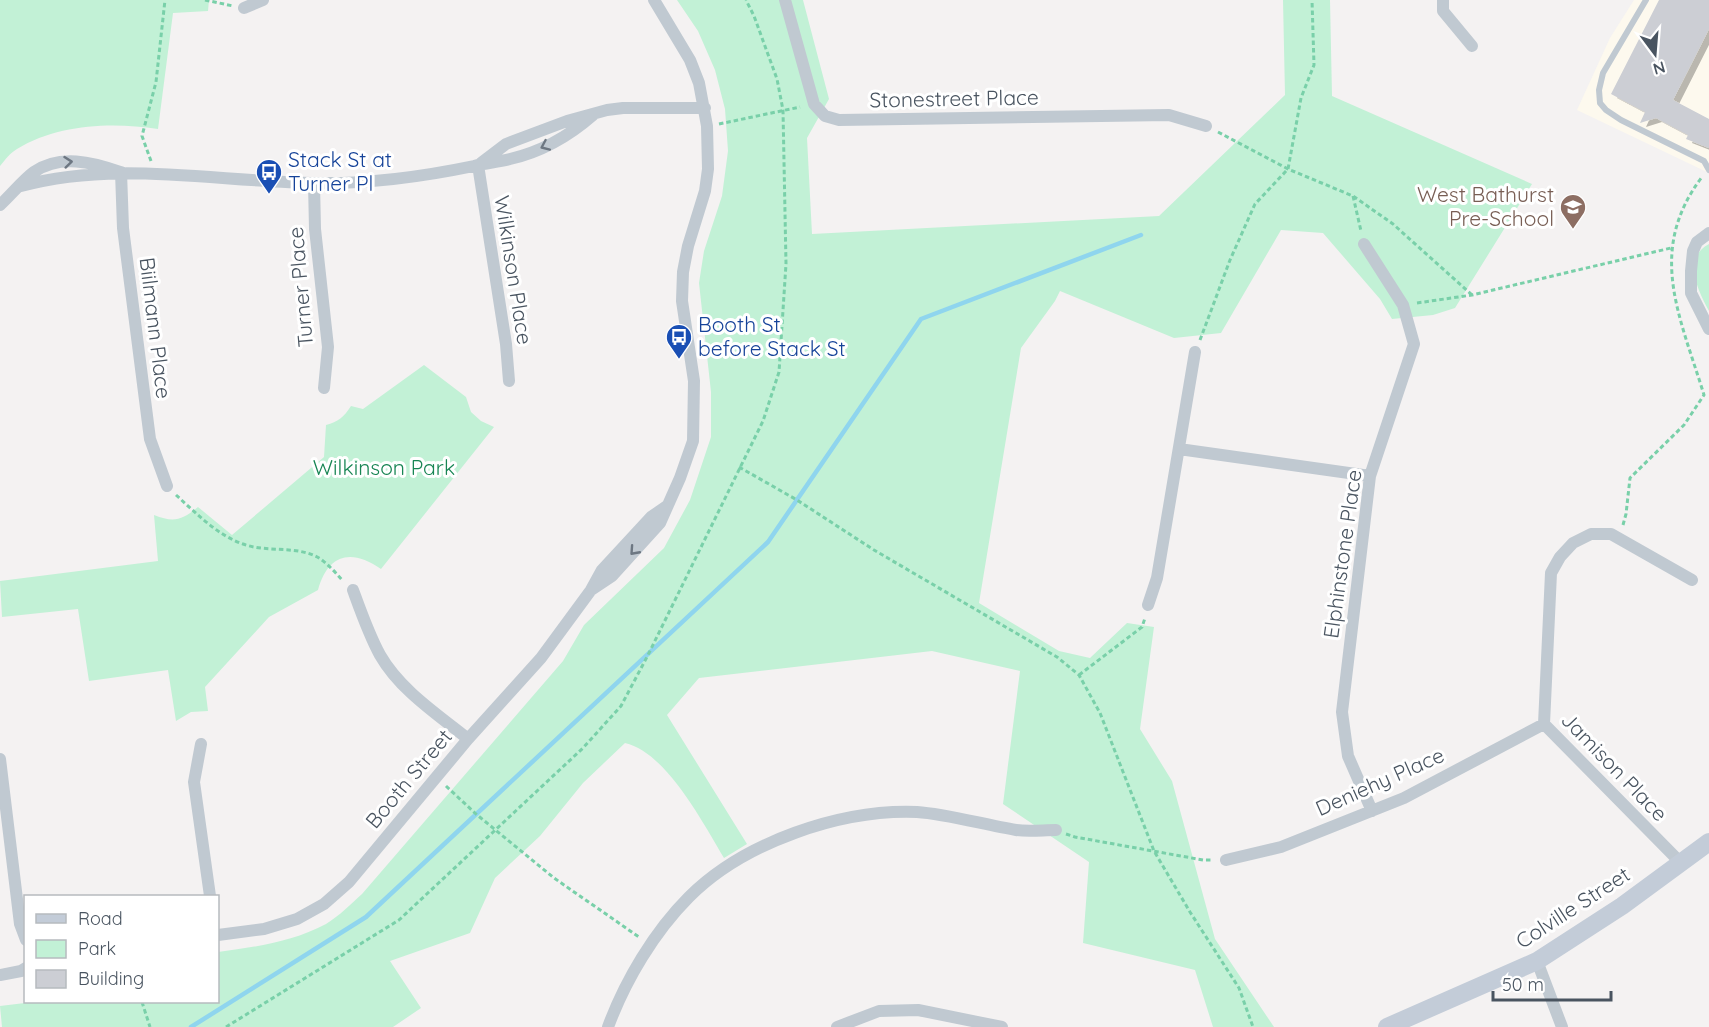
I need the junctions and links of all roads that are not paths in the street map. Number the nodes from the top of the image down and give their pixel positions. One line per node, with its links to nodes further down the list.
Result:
1 (263, 0): 6 (street)
2 (654, 0): 8 (street, Booth Street)
3 (785, 0): 9 (street, Stonestreet Place)
4 (1443, 0): 7 (street)
5 (1646, 0): 11 (lane)
6 (244, 8)
7 (1472, 46)
8 (705, 108): 10 (street); 28 (street, Booth Street)
9 (1206, 126)
10 (478, 165): 13 (street); 19 (street, Wilkinson Place)
11 (1708, 169)
12 (121, 172): 13 (street); 14 (street); 23 (street, Biilmann Place)
13 (314, 183): 20 (street, Turner Place)
14 (0, 205)
15 (1709, 233): 17 (street)
16 (1364, 244): 22 (street, Elphinstone Place)
17 (1709, 329)
18 (1195, 352): 21 (street)
19 (509, 381)
20 (324, 388)
21 (1179, 449): 22 (street); 26 (street)
22 (1370, 476): 31 (street, Elphinstone Place)
23 (167, 486)
24 (1692, 580): 27 (street, Jamison Place)
25 (353, 590): 28 (street)
26 (1148, 604)
27 (1544, 724): 31 (street, Deniehy Place); 35 (street, Jamison Place)
28 (468, 739): 38 (street, Booth Street)
29 (201, 744): 36 (street)
30 (0, 759): 37 (street)
31 (1372, 811): 34 (street, Deniehy Place)
32 (1056, 830): 42 (street)
33 (1709, 842): 35 (street, Colville Street)
34 (1226, 860)
35 (1680, 862): 39 (street, Colville Street)
36 (210, 895)
37 (24, 934)
38 (219, 935)
39 (1537, 961): 45 (street, Colville Street); 46 (street)
40 (24, 969): 41 (street)
41 (0, 975)
42 (608, 1027)
43 (837, 1027): 44 (street)
44 (1002, 1027)
45 (1387, 1027)
46 (1562, 1027)

